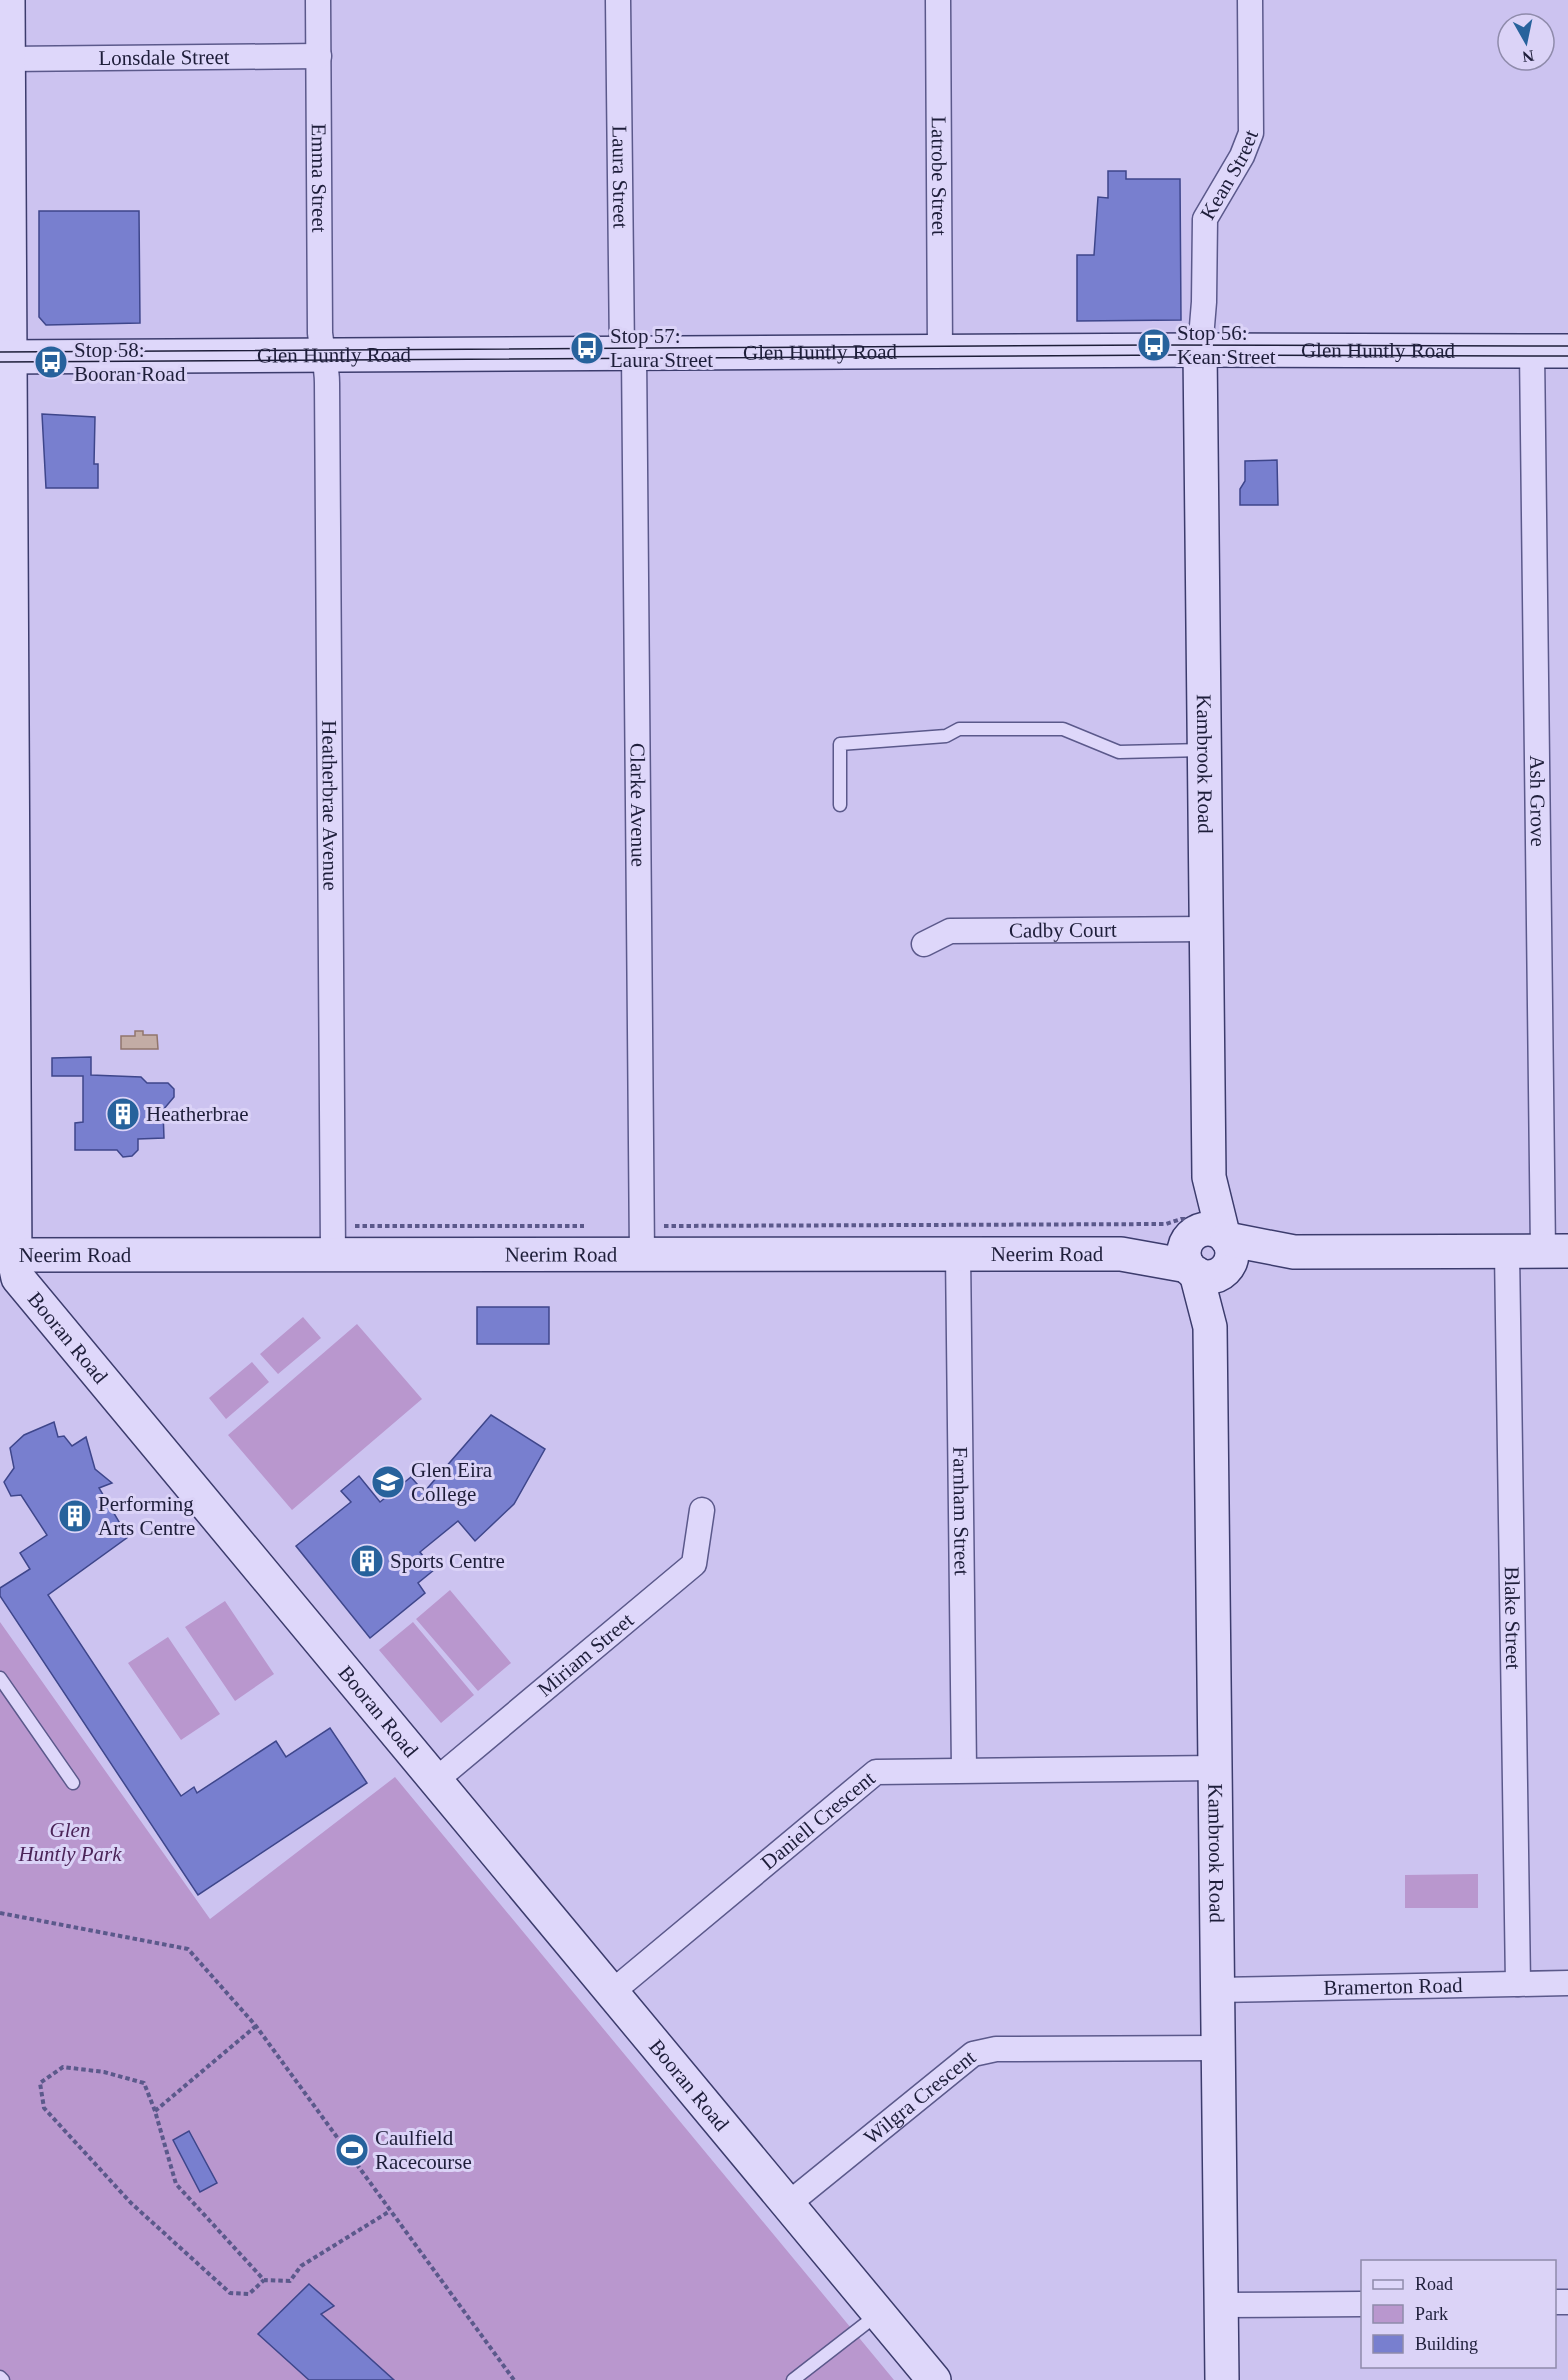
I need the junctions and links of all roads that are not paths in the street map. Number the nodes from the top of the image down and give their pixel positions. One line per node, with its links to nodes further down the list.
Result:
1 (8, 0): 7 (street, Booran Road)
2 (318, 0): 6 (street, Emma Street)
3 (618, 0): 13 (street, Laura Street)
4 (938, 0): 12 (street, Latrobe Street)
5 (1250, 0): 9 (street, Kean Street)
6 (319, 56): 7 (street, Lonsdale Street); 14 (street, Emma Street)
7 (8, 59): 8 (street, Booran Road)
8 (5, 216): 15 (street, Booran Road)
9 (1200, 350): 10 (street, Glen Huntly Road); 12 (street, Glen Huntly Road); 16 (street, Kambrook Road)
10 (1532, 351): 11 (street, Glen Huntly Road); 24 (street, Ash Grove)
11 (1568, 351)
12 (940, 352): 13 (street, Glen Huntly Road)
13 (628, 353): 14 (street, Glen Huntly Road); 22 (street, Clarke Avenue)
14 (325, 355): 15 (street, Glen Huntly Road); 21 (street, Heatherbrae Avenue)
15 (5, 357): 19 (street, Booran Road)
16 (1204, 750): 17 (lane); 18 (street, Kambrook Road)
17 (840, 805)
18 (1206, 929): 20 (street, Cadby Court); 23 (street, Kambrook Road)
19 (7, 939): 27 (street, Booran Road)
20 (924, 944)
21 (339, 1240): 22 (street, Neerim Road); 27 (street, Neerim Road)
22 (642, 1240): 26 (street, Neerim Road)
23 (1207, 1249): 25 (street, Neerim Road); 26 (street, Neerim Road); 30 (street, Kambrook Road)
24 (1555, 1251): 25 (street, Neerim Road)
25 (1507, 1252): 35 (street, Blake Street)
26 (958, 1253): 31 (street, Farnham Street)
27 (7, 1255): 32 (street, Booran Road)
28 (702, 1510): 32 (street, Miriam Street)
29 (0, 1678): 33 (lane)
30 (1215, 1767): 31 (street, Daniell Crescent); 36 (street, Kambrook Road)
31 (964, 1769): 37 (street, Daniell Crescent)
32 (436, 1780): 37 (street, Booran Road)
33 (73, 1783)
34 (1568, 1983): 35 (street, Bramerton Road)
35 (1518, 1984): 36 (street, Bramerton Road)
36 (1217, 1990): 38 (street, Kambrook Road)
37 (612, 1992): 39 (street, Booran Road)
38 (1218, 2048): 39 (street, Wilgra Crescent); 41 (street, Kambrook Road)
39 (787, 2205): 42 (street, Booran Road)
40 (1361, 2304): 41 (street)
41 (1221, 2305): 45 (street, Kambrook Road)
42 (879, 2313): 43 (lane); 44 (street, Booran Road)
43 (792, 2380)
44 (934, 2380)
45 (1222, 2380)

